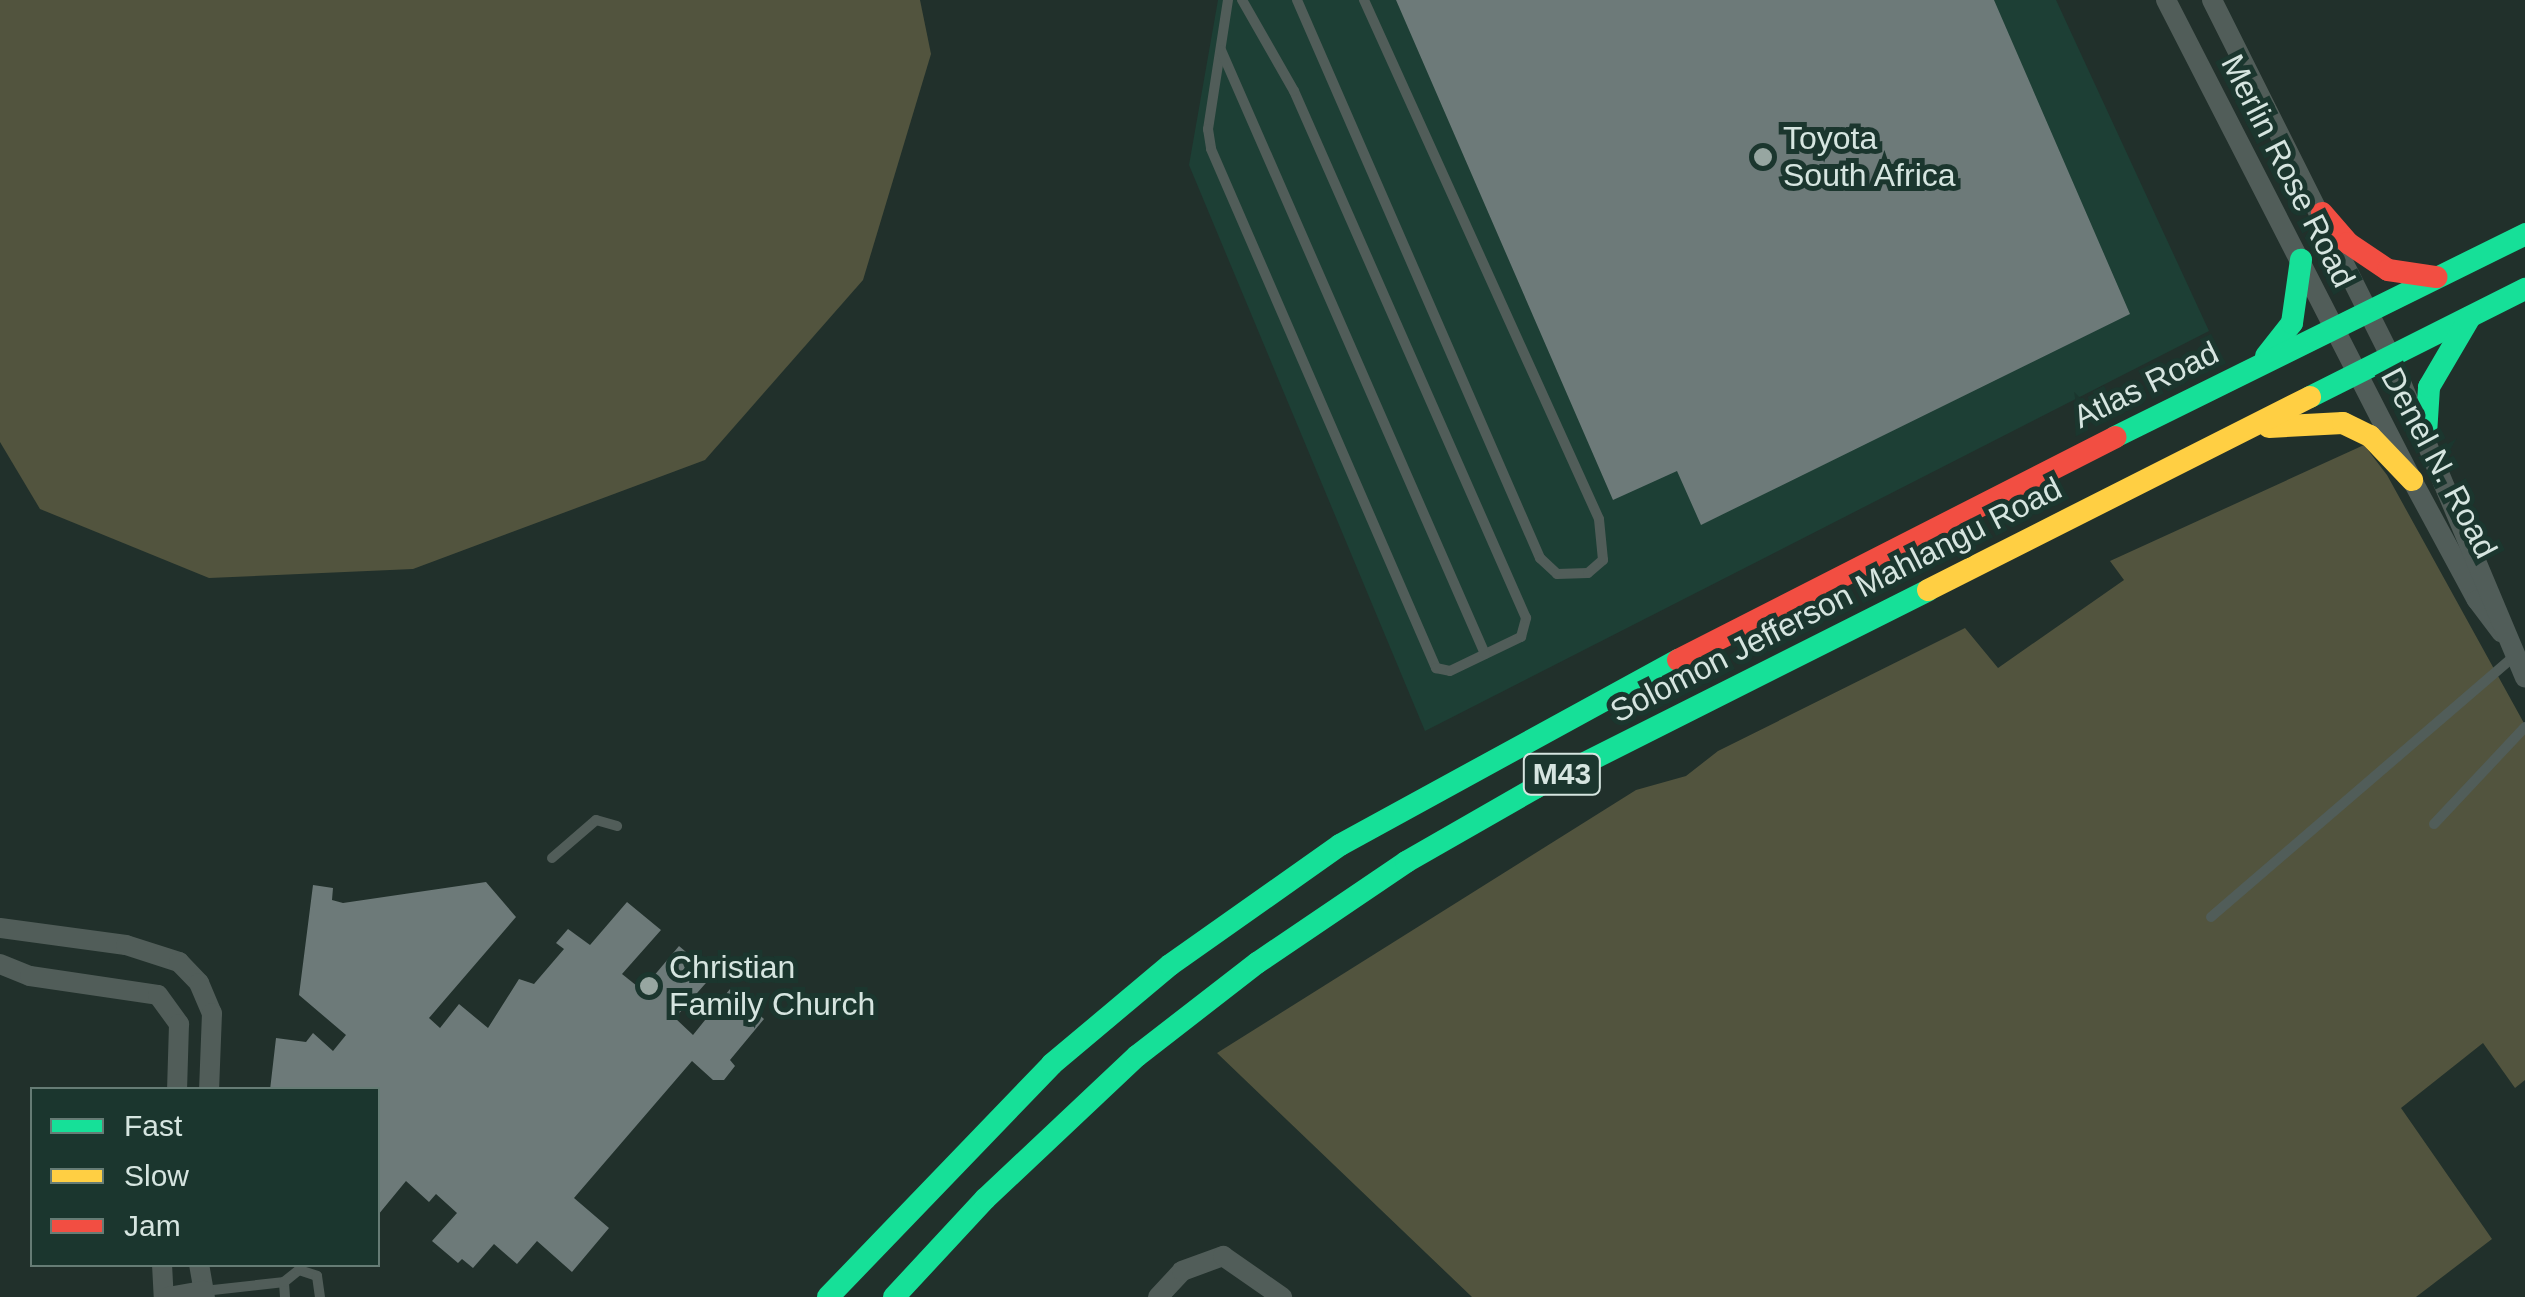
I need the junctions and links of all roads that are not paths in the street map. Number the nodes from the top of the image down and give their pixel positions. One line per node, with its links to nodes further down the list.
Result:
1 (1228, 0): 7 (lane)
2 (1242, 0): 24 (lane)
3 (1297, 0): 4 (lane)
4 (1364, 0)
5 (2166, 0): 10 (street, Merlin Rose Road)
6 (2212, 0): 8 (street, Merlin Rose Road)
7 (1220, 50): 24 (lane); 24 (lane)
8 (2322, 213): 11 (main road); 13 (street, Merlin Rose Road)
9 (2525, 234): 11 (main road, M43)
10 (2301, 260): 15 (street, Merlin Rose Road); 17 (main road)
11 (2439, 277): 13 (main road, M43)
12 (2525, 289): 14 (main road, Solomon Jefferson Mahlangu Road / M43)
13 (2368, 312): 15 (main road, Atlas Road / M43); 16 (street, Merlin Rose Road)
14 (2471, 315): 16 (main road, Solomon Jefferson Mahlangu Road / M43); 20 (main road)
15 (2335, 329): 17 (main road, Atlas Road / M43); 18 (street, Merlin Rose Road)
16 (2389, 354): 18 (main road, Solomon Jefferson Mahlangu Road / M43); 20 (street, Denel N. Road)
17 (2248, 370): 22 (main road, Atlas Road / M43)
18 (2356, 370): 19 (main road, Solomon Jefferson Mahlangu Road / M43); 21 (street, Denel N. Road)
19 (2242, 433): 21 (main road); 44 (main road, Solomon Jefferson Mahlangu Road / M43)
20 (2426, 434): 23 (street, Denel N. Road)
21 (2412, 480): 23 (street, Denel N. Road)
22 (1952, 517): 43 (main road, Solomon Jefferson Mahlangu Road / M43)
23 (2503, 634): 25 (street, Denel N. Road)
24 (1485, 654)
25 (2514, 656): 26 (street, Denel N. Road); 31 (lane)
26 (2525, 678)
27 (2525, 728): 28 (lane)
28 (2434, 824)
29 (617, 826): 30 (lane)
30 (552, 858)
31 (2211, 917)
32 (0, 928): 35 (street)
33 (0, 964): 34 (street)
34 (177, 1087)
35 (209, 1087)
36 (162, 1267): 40 (street)
37 (200, 1267): 39 (street)
38 (284, 1282): 39 (lane); 41 (lane); 42 (lane)
39 (204, 1294): 40 (street)
40 (166, 1297)
41 (285, 1297)
42 (320, 1297)
43 (828, 1297)
44 (894, 1297)
45 (1158, 1297): 46 (street)
46 (1282, 1297)

